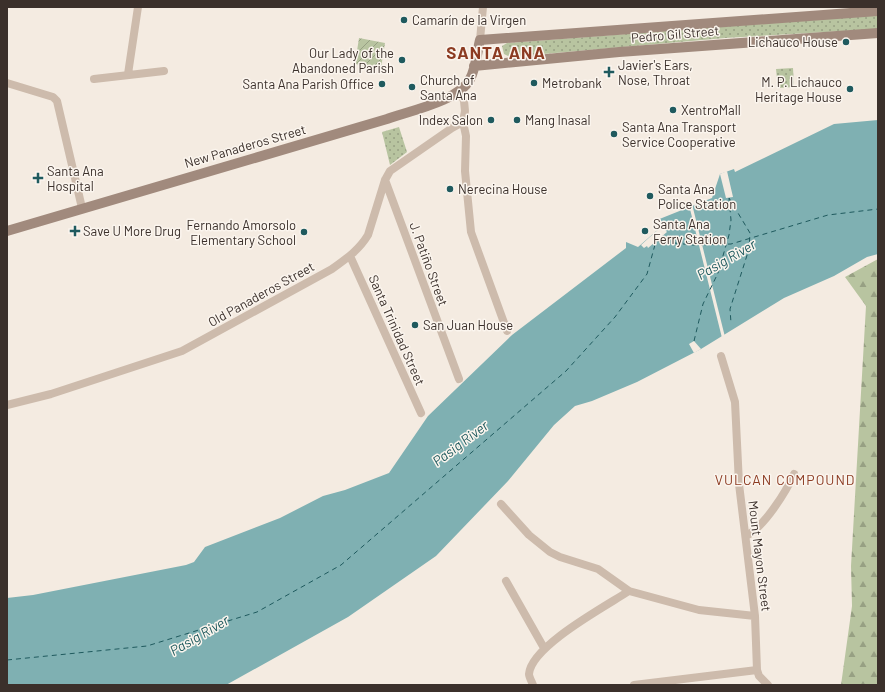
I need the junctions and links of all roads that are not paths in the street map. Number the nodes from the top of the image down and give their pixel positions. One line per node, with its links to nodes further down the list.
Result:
1 (138, 7): 8 (street)
2 (482, 7): 5 (street)
3 (878, 11): 5 (main road, Pedro Gil Street)
4 (878, 33): 6 (main road, Pedro Gil Street)
5 (480, 40): 6 (main road, New Panaderos Street)
6 (474, 66): 11 (main road, New Panaderos Street)
7 (164, 71): 8 (street)
8 (128, 74): 9 (street)
9 (94, 79)
10 (7, 83): 14 (street)
11 (460, 91): 12 (street); 14 (main road, New Panaderos Street)
12 (463, 122): 13 (street, Old Panaderos Street); 17 (street)
13 (385, 180): 16 (street, Old Panaderos Street); 19 (street, J. Patiño Street)
14 (82, 208): 15 (main road, New Panaderos Street)
15 (7, 231)
16 (350, 256): 20 (street, Old Panaderos Street); 21 (street, Santa Trinidad Street)
17 (507, 331)
18 (722, 356): 24 (street, Mount Mayon Street)
19 (459, 379)
20 (7, 405)
21 (421, 413)
22 (794, 474): 24 (street)
23 (501, 504): 26 (street)
24 (746, 536): 27 (street, Mount Mayon Street)
25 (506, 581): 28 (street)
26 (629, 591): 27 (street); 28 (street)
27 (755, 616): 29 (street, Mount Mayon Street)
28 (544, 648): 30 (street)
29 (757, 670): 31 (street); 32 (street)
30 (533, 685)
31 (634, 685)
32 (768, 685)

